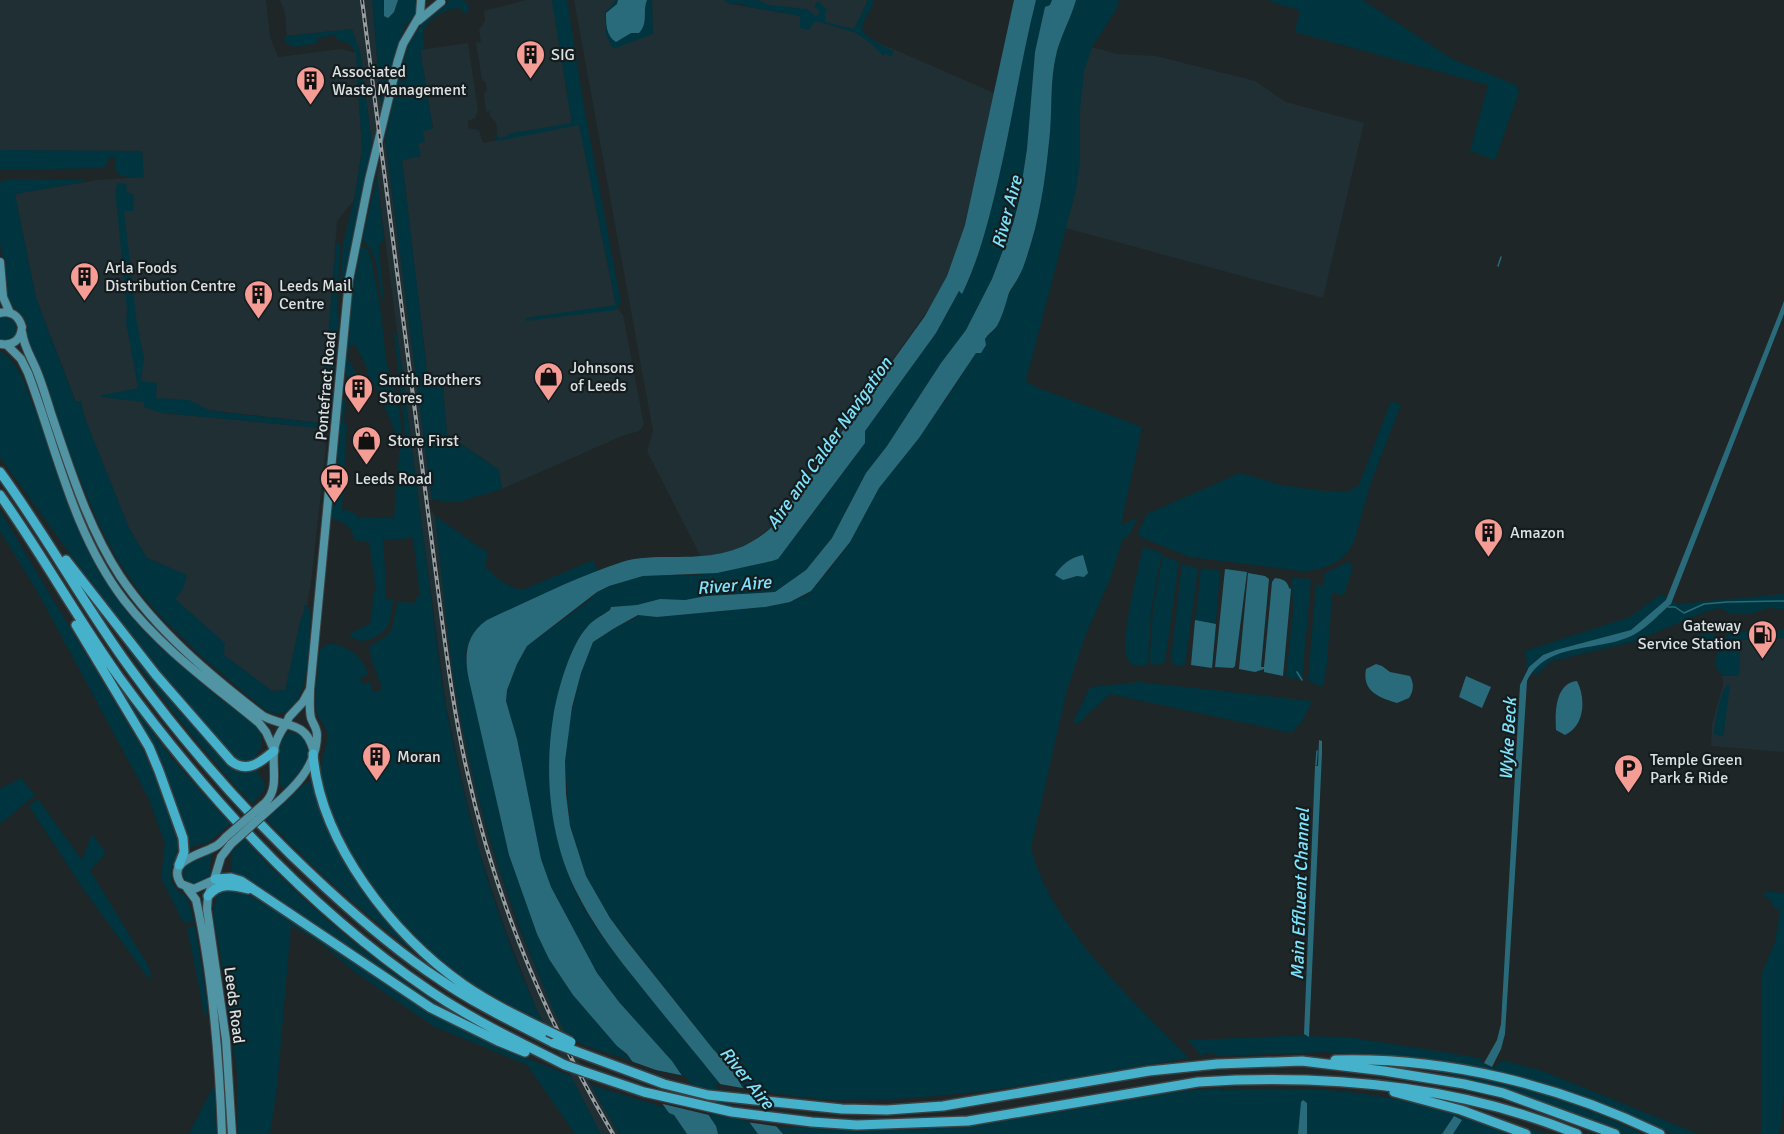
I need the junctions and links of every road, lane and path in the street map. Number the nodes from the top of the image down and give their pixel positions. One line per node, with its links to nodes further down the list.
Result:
1 (422, 0): 2 (main road); 3 (main road, Pontefract Road)
2 (442, 1): 3 (main road, Pontefract Road)
3 (417, 22): 13 (main road, Pontefract Road)
4 (0, 262): 5 (main road)
5 (10, 312): 6 (main road); 7 (main road)
6 (0, 313)
7 (22, 332): 8 (main road); 14 (main road)
8 (3, 344): 15 (main road)
9 (0, 472): 11 (highway)
10 (0, 495): 12 (highway)
11 (23, 503): 15 (highway); 24 (highway, bridge)
12 (11, 510): 19 (highway); 26 (highway)
13 (310, 690): 14 (main road); 16 (main road, Pontefract Road)
14 (286, 724): 15 (main road); 16 (main road)
15 (274, 750): 17 (main road)
16 (313, 752): 17 (main road); 24 (highway, bridge)
17 (268, 805): 18 (main road, bridge)
18 (228, 841): 19 (main road); 20 (main road, Leeds Road)
19 (179, 865): 21 (main road, Leeds Road)
20 (214, 880): 21 (main road); 22 (highway); 23 (main road, Leeds Road)
21 (187, 888): 28 (main road, Leeds Road)
22 (253, 891): 23 (highway); 26 (highway)
23 (208, 896): 29 (main road, Leeds Road)
24 (573, 1047): 25 (highway)
25 (1302, 1061): 32 (highway); 33 (highway)
26 (563, 1064): 27 (highway, bridge)
27 (1365, 1084): 30 (highway); 31 (highway)
28 (222, 1134)
29 (232, 1134)
30 (1526, 1134)
31 (1577, 1134)
32 (1615, 1134)
33 (1660, 1134)

